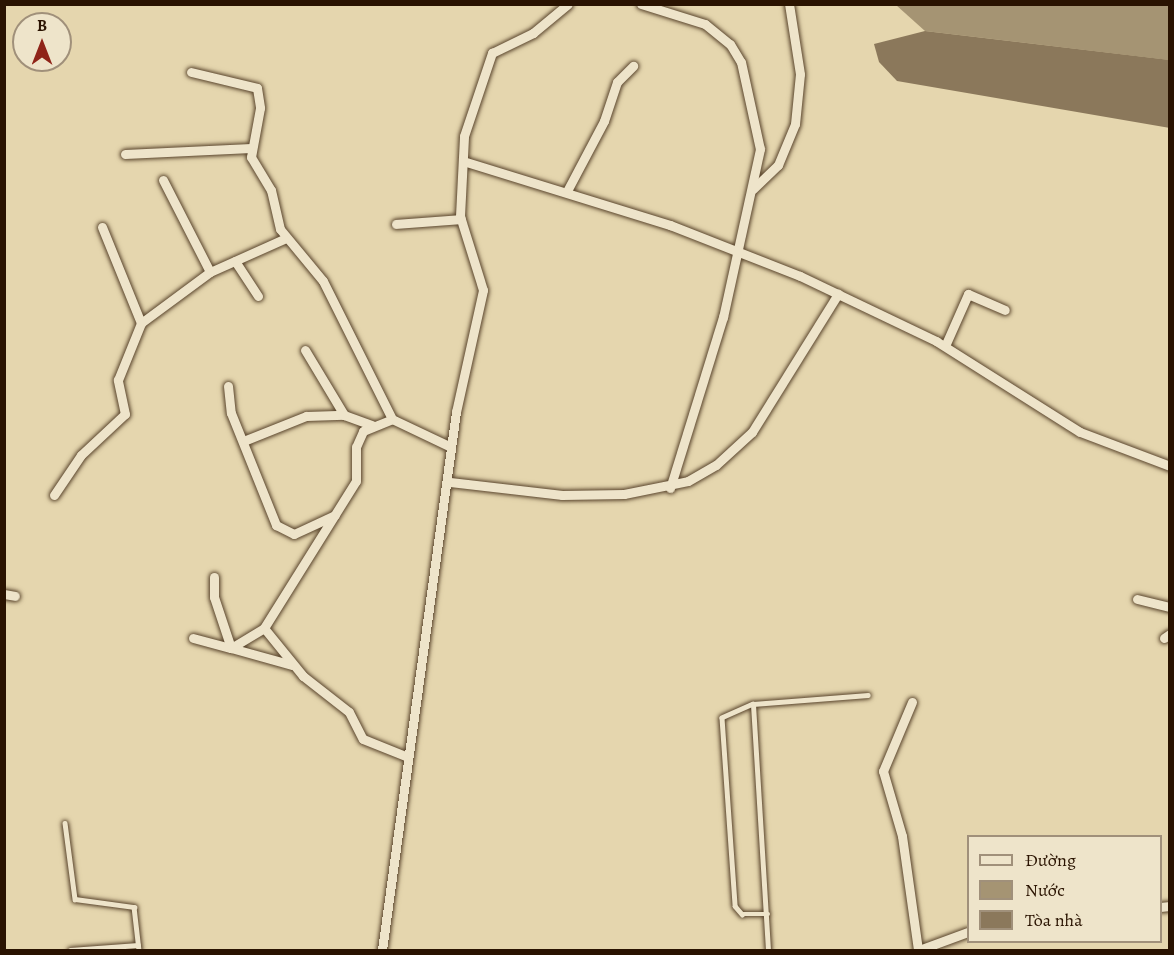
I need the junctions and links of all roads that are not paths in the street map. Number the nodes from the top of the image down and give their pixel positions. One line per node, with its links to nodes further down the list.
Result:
1 (568, 4): 8 (street)
2 (641, 4): 10 (street)
3 (789, 4): 10 (street)
4 (633, 66): 11 (street)
5 (191, 72): 6 (street)
6 (251, 148): 7 (street); 15 (street)
7 (125, 154)
8 (463, 161): 11 (street); 12 (street)
9 (163, 180): 18 (street)
10 (753, 189): 16 (street)
11 (567, 191): 16 (street)
12 (461, 219): 13 (street); 30 (street)
13 (396, 224)
14 (102, 227): 22 (street)
15 (286, 238): 17 (street); 27 (street)
16 (738, 250): 19 (street); 33 (street)
17 (235, 261): 18 (street); 20 (street)
18 (210, 272): 22 (street)
19 (838, 294): 23 (street); 33 (street)
20 (258, 296)
21 (1005, 310): 23 (street)
22 (141, 323): 34 (street)
23 (945, 346): 31 (street)
24 (305, 350): 26 (street)
25 (228, 386): 29 (street)
26 (344, 415): 28 (street); 29 (street)
27 (392, 419): 28 (street); 30 (street)
28 (372, 425): 35 (street)
29 (246, 440): 35 (street)
30 (451, 447): 32 (street)
31 (1170, 466)
32 (450, 482): 33 (street); 48 (street)
33 (670, 488)
34 (54, 495)
35 (335, 514): 41 (street)
36 (214, 578): 43 (street)
37 (4, 594): 38 (street)
38 (15, 596)
39 (1137, 599): 40 (street)
40 (1170, 607)
41 (264, 628): 43 (street); 44 (street)
42 (193, 638): 43 (street)
43 (231, 648): 44 (street)
44 (292, 665): 48 (street)
45 (868, 695): 47 (lane)
46 (912, 702): 56 (street)
47 (753, 704): 50 (lane); 50 (lane)
48 (408, 757): 54 (street)
49 (64, 823): 52 (lane)
50 (768, 914): 55 (lane)
51 (967, 933): 56 (street)
52 (139, 948): 53 (lane)
53 (70, 951)
54 (382, 951)
55 (768, 951)
56 (918, 951)

